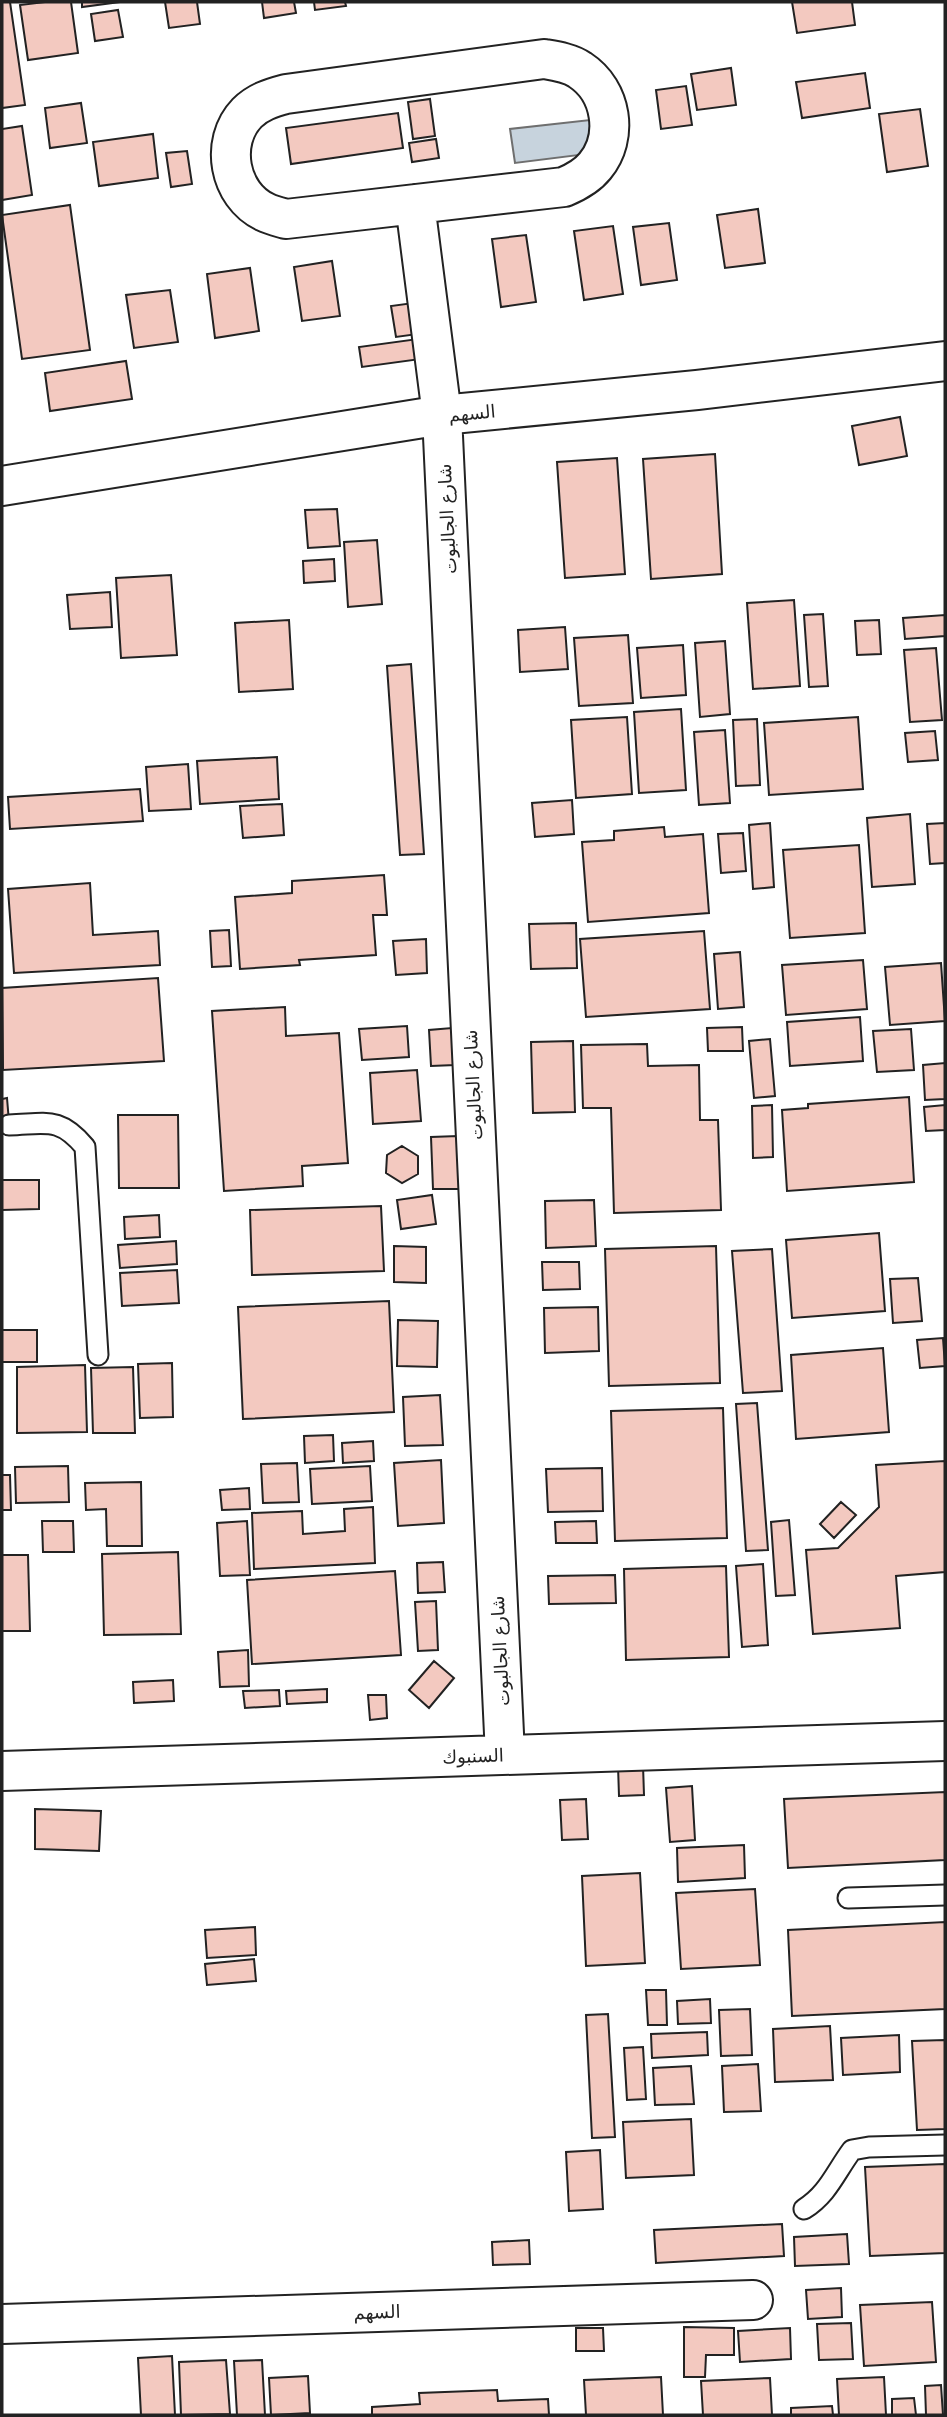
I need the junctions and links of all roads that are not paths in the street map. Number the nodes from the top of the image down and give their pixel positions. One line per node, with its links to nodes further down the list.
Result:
1 (415, 204): 1 (street); 3 (street, شارع الجالبوت)
2 (945, 361): 3 (street, السهم)
3 (442, 415): 4 (street, السهم); 8 (street, شارع الجالبوت)
4 (2, 486)
5 (9, 1125): 6 (lane)
6 (98, 1355)
7 (945, 1741): 8 (street, السنبوك)
8 (505, 1755): 9 (street, السنبوك)
9 (2, 1771)
10 (945, 1895): 11 (lane)
11 (848, 1898)
12 (945, 2146): 13 (lane)
13 (803, 2209)
14 (753, 2300): 15 (street, السهم)
15 (2, 2324)

